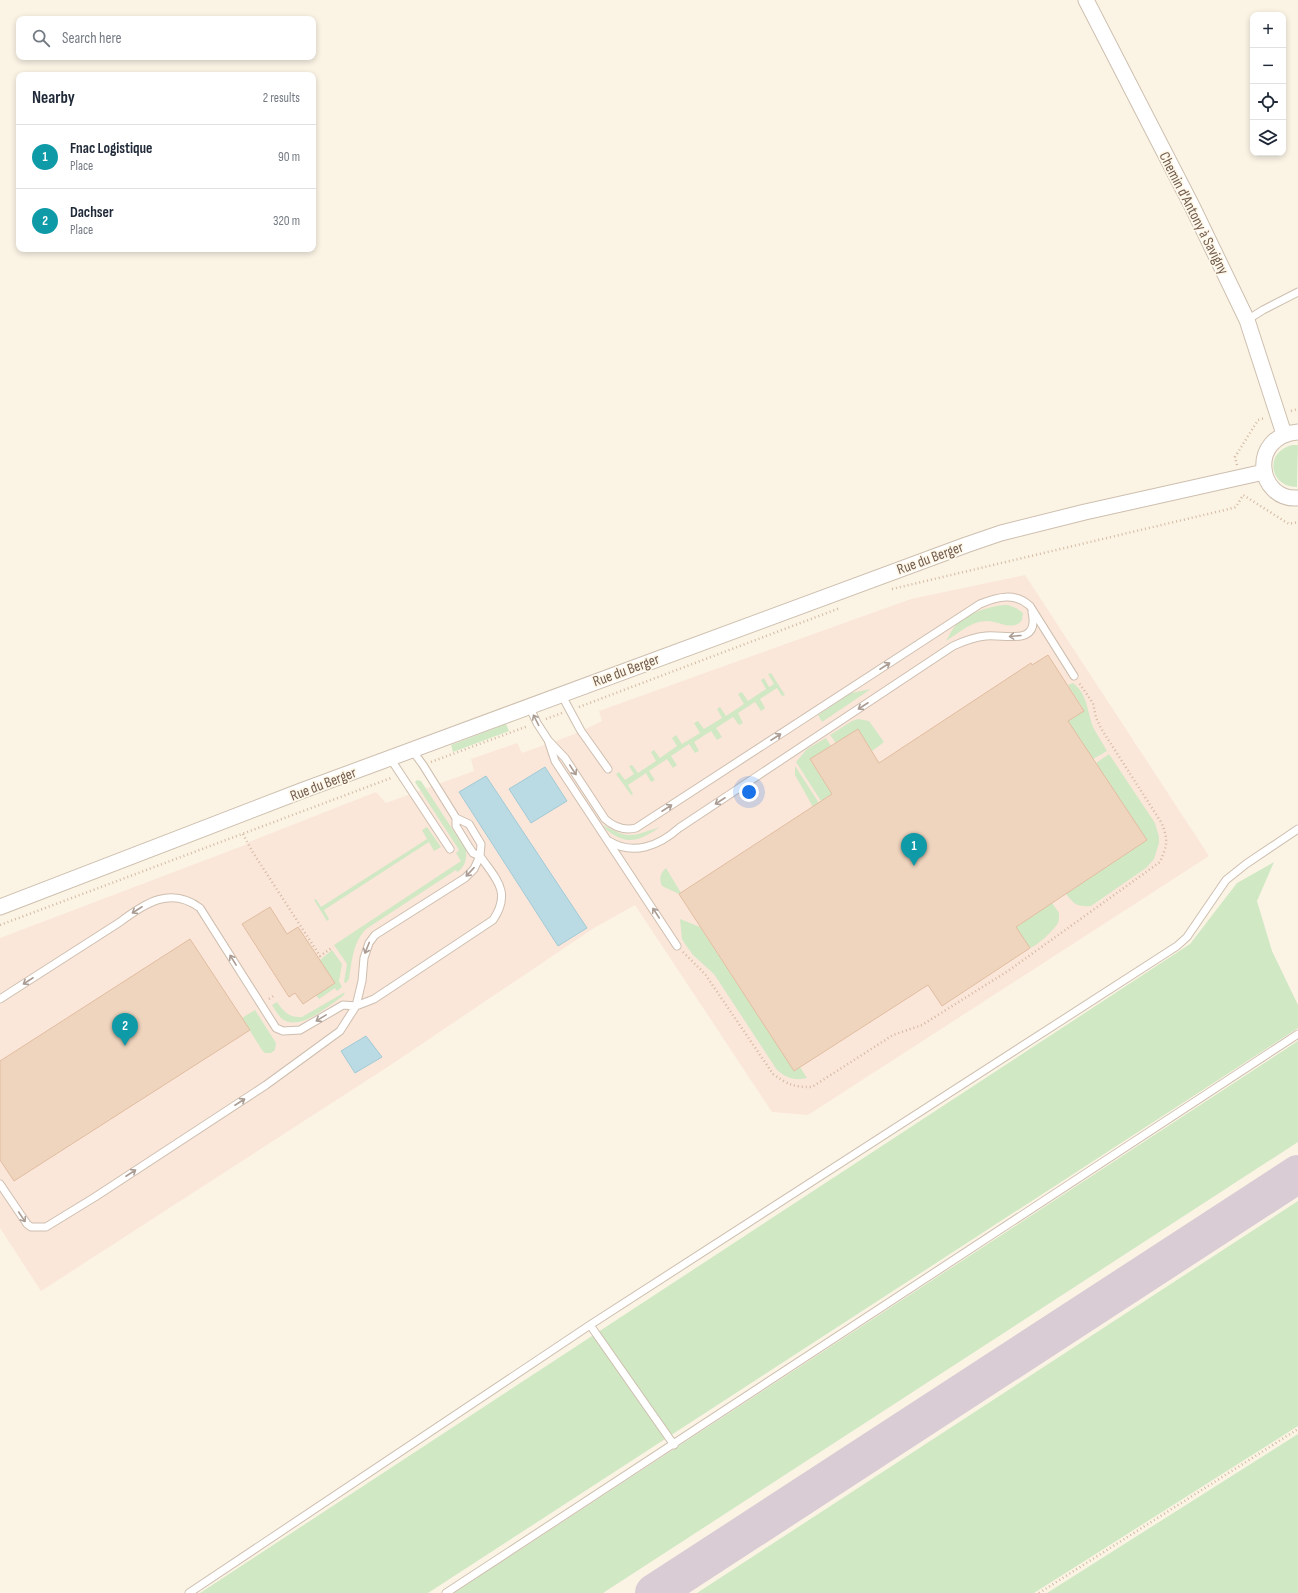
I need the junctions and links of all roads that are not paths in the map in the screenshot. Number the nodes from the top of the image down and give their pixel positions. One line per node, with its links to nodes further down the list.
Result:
1 (1086, 0): 3 (street, Chemin d'Antony à Savigny)
2 (1298, 292): 3 (lane)
3 (1247, 320): 4 (street, Chemin d'Antony à Savigny)
4 (1291, 433): 5 (street)
5 (1264, 472): 6 (street); 9 (street, Rue du Berger)
6 (1298, 498)
7 (1032, 610): 8 (lane); 11 (lane, one-way to 7); 17 (lane, one-way to 17)
8 (1074, 676)
9 (561, 694): 10 (street, Rue du Berger); 14 (lane)
10 (529, 706): 11 (lane, one-way to 10); 12 (street, Rue du Berger)
11 (548, 740): 17 (lane)
12 (412, 750): 13 (street, Rue du Berger); 15 (lane)
13 (390, 758): 18 (lane); 20 (street, Rue du Berger)
14 (608, 769)
15 (456, 818): 19 (lane); 19 (lane)
16 (1298, 829): 26 (lane)
17 (609, 841): 21 (lane, one-way to 17)
18 (450, 849)
19 (480, 856): 23 (lane, one-way to 23); 23 (lane)
20 (0, 907)
21 (677, 946)
22 (0, 999): 23 (lane, one-way to 22)
23 (356, 1006): 25 (lane, one-way to 23)
24 (1298, 1034): 27 (lane)
25 (0, 1184)
26 (590, 1325): 27 (lane); 28 (lane)
27 (674, 1445): 29 (lane)
28 (189, 1593)
29 (446, 1593)

